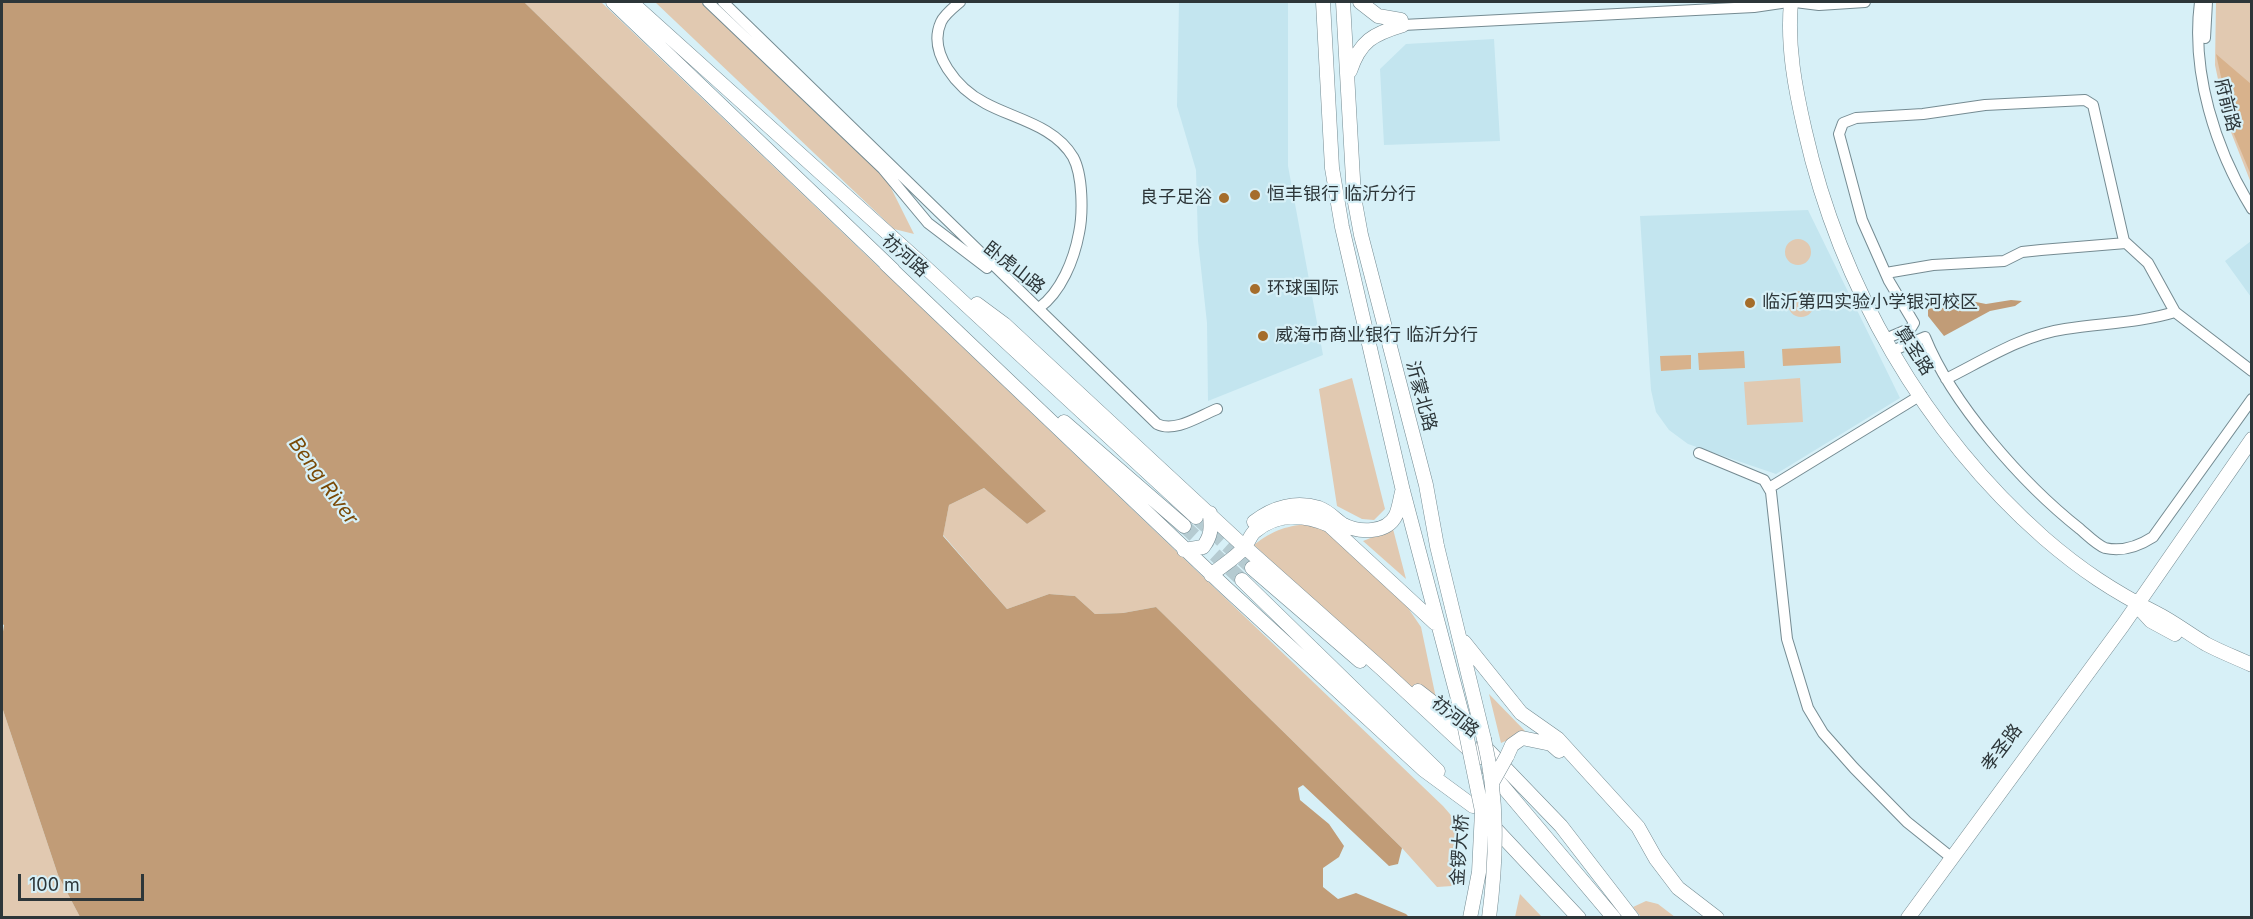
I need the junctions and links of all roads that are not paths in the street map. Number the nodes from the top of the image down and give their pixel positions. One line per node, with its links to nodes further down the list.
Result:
1 (613, 2): 21 (main road, 祊河路)
2 (631, 2): 22 (main road, 祊河路)
3 (708, 2): 24 (street, 卧虎山路)
4 (723, 2): 24 (street, 卧虎山路)
5 (960, 2): 24 (street)
6 (1323, 2): 36 (main road)
7 (1343, 2): 17 (main road, 沂蒙北路)
8 (1360, 2): 16 (main road)
9 (1754, 2): 16 (street)
10 (1791, 2): 11 (street); 16 (street); 26 (main road, 算圣路); 29 (main road, 算圣路)
11 (1865, 2)
12 (2190, 2): 15 (street)
13 (2200, 2): 15 (street, 府前路)
14 (2207, 2): 18 (street, 府前路)
15 (2198, 16): 19 (street, 府前路)
16 (1402, 23): 17 (main road)
17 (1347, 79): 48 (main road, 沂蒙北路)
18 (2252, 195)
19 (2252, 209)
20 (2126, 243): 23 (street); 23 (street); 25 (street)
21 (886, 264): 39 (main road, 祊河路); 41 (main road)
22 (923, 265): 37 (main road); 38 (main road, 祊河路)
23 (1886, 273): 26 (street)
24 (1039, 308): 31 (street)
25 (2175, 312): 27 (street); 28 (street)
26 (1895, 342): 28 (street); 45 (main road, 算圣路)
27 (2252, 371)
28 (1946, 379): 30 (street)
29 (1921, 395): 35 (street); 45 (main road, 算圣路)
30 (2252, 399)
31 (1218, 409)
32 (2252, 439): 45 (main road, 孝圣路)
33 (2252, 448): 45 (main road, 孝圣路)
34 (1699, 453): 35 (street)
35 (1769, 488): 55 (street)
36 (1402, 491): 40 (main road); 47 (main road)
37 (1210, 513): 40 (main road); 41 (main road)
38 (1196, 517)
39 (1184, 526)
40 (1241, 544): 43 (main road); 46 (main road); 47 (main road)
41 (1184, 550): 43 (main road)
42 (1252, 568): 51 (main road, 祊河路)
43 (1211, 575): 53 (main road)
44 (1242, 580): 53 (main road)
45 (2136, 605): 49 (main road, 算圣路); 50 (main road, 算圣路); 55 (main road, 孝圣路); 66 (main road, 孝圣路)
46 (1329, 622): 51 (main road); 57 (main road)
47 (1437, 625): 58 (main road, 金锣大桥, bridge)
48 (1460, 638): 52 (main road, 沂蒙北路, bridge); 64 (main road)
49 (2252, 665)
50 (2252, 673)
51 (1478, 758): 54 (main road, 祊河路)
52 (1494, 788): 59 (main road, 金锣大桥, bridge); 63 (main road, bridge)
53 (1473, 806): 56 (main road)
54 (1551, 842): 57 (main road); 62 (main road, 祊河路)
55 (1947, 854): 65 (main road, 孝圣路)
56 (1522, 855): 60 (main road); 61 (main road)
57 (1631, 916)
58 (1470, 918)
59 (1489, 918)
60 (1569, 918)
61 (1579, 918)
62 (1614, 918)
63 (1704, 918)
64 (1717, 918)
65 (1901, 918)
66 (1908, 918)

